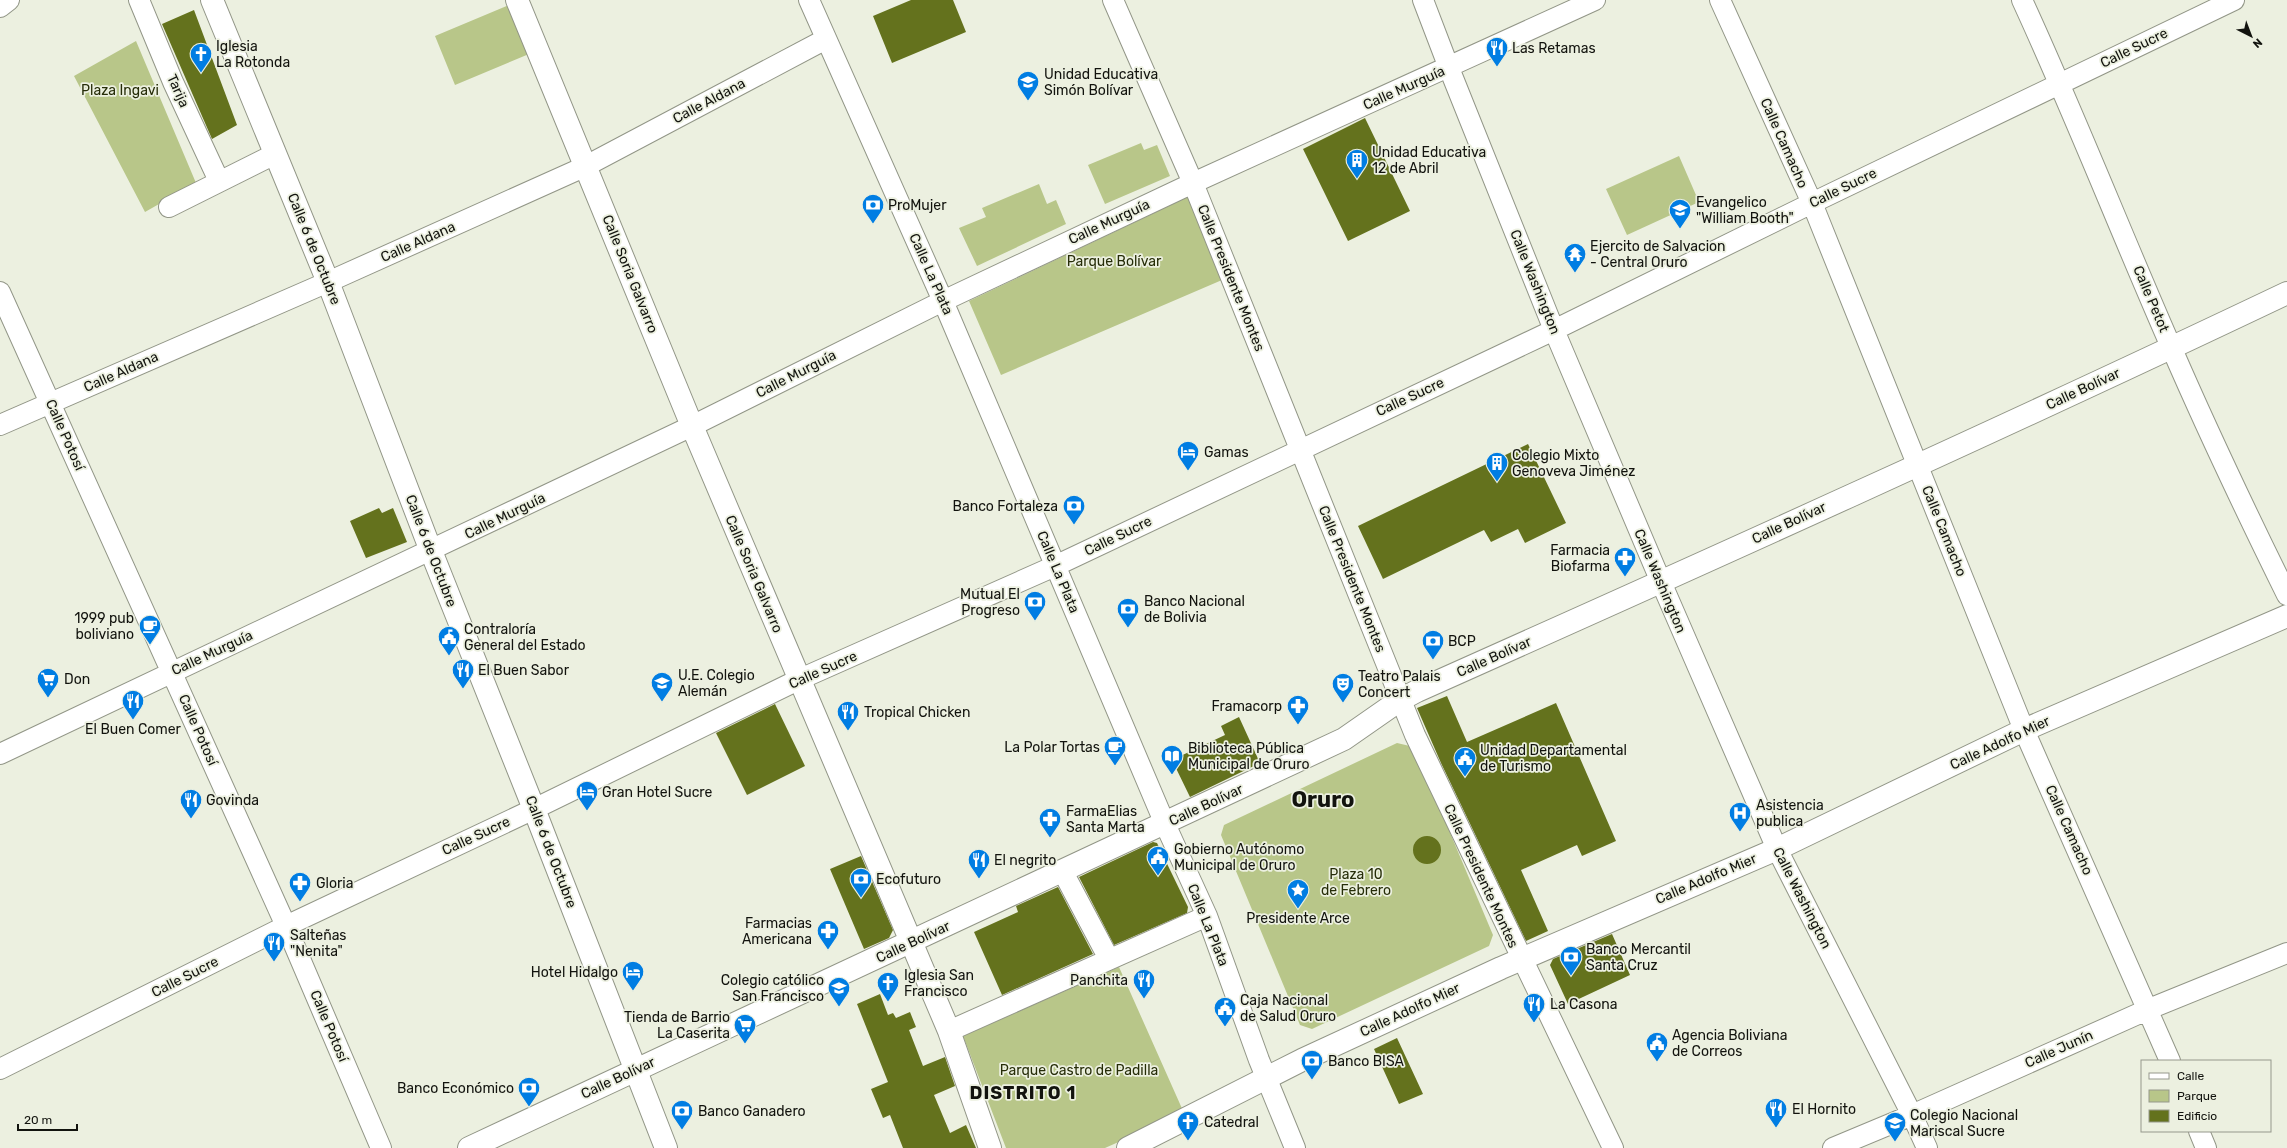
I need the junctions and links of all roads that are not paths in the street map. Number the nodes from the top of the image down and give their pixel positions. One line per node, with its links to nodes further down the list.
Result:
1 (9, 0): 12 (street)
2 (140, 0): 18 (street, Tarija)
3 (212, 0): 16 (main road, Calle 6 de Octubre)
4 (517, 0): 17 (main road, Calle Soria Galvarro)
5 (809, 0): 13 (street, Calle La Plata)
6 (1113, 0): 19 (street, Calle Presidente Montes)
7 (1423, 0): 14 (street, Calle Washington)
8 (1595, 0): 14 (street, Calle Murguía)
9 (1720, 0): 20 (street, Calle Camacho)
10 (2022, 0): 15 (street, Calle Petot)
11 (2234, 0): 15 (street, Calle Sucre)
12 (0, 7)
13 (826, 40): 17 (street, Calle Aldana); 25 (street, Calle La Plata)
14 (1448, 68): 19 (street, Calle Murguía); 26 (street, Calle Washington)
15 (2060, 83): 20 (street, Calle Sucre); 27 (street, Calle Petot)
16 (275, 154): 18 (street); 22 (main road, Calle 6 de Octubre)
17 (584, 167): 22 (street, Calle Aldana); 30 (main road, Calle Soria Galvarro)
18 (219, 181): 21 (street)
19 (1193, 183): 25 (street, Calle Murguía); 31 (street, Calle Presidente Montes)
20 (1812, 203): 26 (street, Calle Sucre); 32 (street, Calle Camacho)
21 (169, 207)
22 (328, 282): 28 (street, Calle Aldana); 33 (main road, Calle 6 de Octubre)
23 (0, 292): 28 (street, Calle Potosí)
24 (2287, 293): 27 (main road, Calle Bolívar)
25 (943, 301): 30 (street, Calle Murguía); 34 (street, Calle La Plata)
26 (1554, 330): 31 (street, Calle Sucre); 35 (street, Calle Washington)
27 (2171, 348): 32 (main road, Calle Bolívar); 36 (street, Calle Petot)
28 (51, 403): 29 (street, Calle Aldana); 38 (street, Calle Potosí)
29 (0, 425)
30 (692, 426): 33 (street, Calle Murguía); 39 (main road, Calle Soria Galvarro)
31 (1300, 448): 34 (street, Calle Sucre); 40 (street, Calle Presidente Montes)
32 (1917, 464): 35 (main road, Calle Bolívar); 41 (street, Calle Camacho)
33 (431, 551): 38 (street, Calle Murguía); 43 (main road, Calle 6 de Octubre)
34 (1055, 566): 39 (street, Calle Sucre); 44 (street, Calle La Plata)
35 (1661, 582): 40 (main road, Calle Bolívar); 45 (street, Calle Washington)
36 (2287, 595)
37 (2287, 616): 41 (main road, Calle Adolfo Mier)
38 (172, 672): 42 (street, Calle Murguía); 48 (street, Calle Potosí)
39 (798, 680): 43 (street, Calle Sucre); 49 (main road, Calle Soria Galvarro)
40 (1400, 700): 44 (main road, Calle Bolívar); 52 (street, Calle Presidente Montes)
41 (2024, 730): 45 (main road, Calle Adolfo Mier); 53 (street, Calle Camacho)
42 (0, 754)
43 (534, 809): 48 (street, Calle Sucre); 57 (main road, Calle 6 de Octubre)
44 (1165, 824): 46 (main road, Calle Bolívar); 47 (street, Calle La Plata)
45 (1777, 849): 52 (main road, Calle Adolfo Mier); 59 (street, Calle Washington)
46 (1063, 872): 49 (main road, Calle Bolívar); 51 (street)
47 (1207, 916): 51 (street); 58 (street, Calle La Plata)
48 (286, 926): 56 (street, Calle Sucre); 61 (street, Calle Potosí)
49 (912, 942): 54 (main road, Calle Soria Galvarro); 57 (main road, Calle Bolívar)
50 (2287, 953): 53 (street, Calle Junín)
51 (1109, 959): 54 (street)
52 (1521, 959): 58 (main road, Calle Adolfo Mier); 67 (street, Calle Presidente Montes)
53 (2149, 1009): 55 (street, Calle Camacho); 59 (street, Calle Junín)
54 (949, 1031): 64 (main road, Calle Soria Galvarro)
55 (2170, 1060)
56 (0, 1069)
57 (636, 1070): 62 (main road, Calle Bolívar); 63 (main road, Calle 6 de Octubre)
58 (1267, 1079): 65 (main road, Calle Adolfo Mier); 66 (street, Calle La Plata)
59 (1912, 1115): 68 (street, Calle Junín); 69 (street, Calle Washington)
60 (2199, 1132): 70 (street)
61 (381, 1148)
62 (469, 1148)
63 (666, 1148)
64 (990, 1148)
65 (1128, 1148)
66 (1295, 1148)
67 (1613, 1148)
68 (1833, 1148)
69 (1927, 1148)
70 (2206, 1148)

